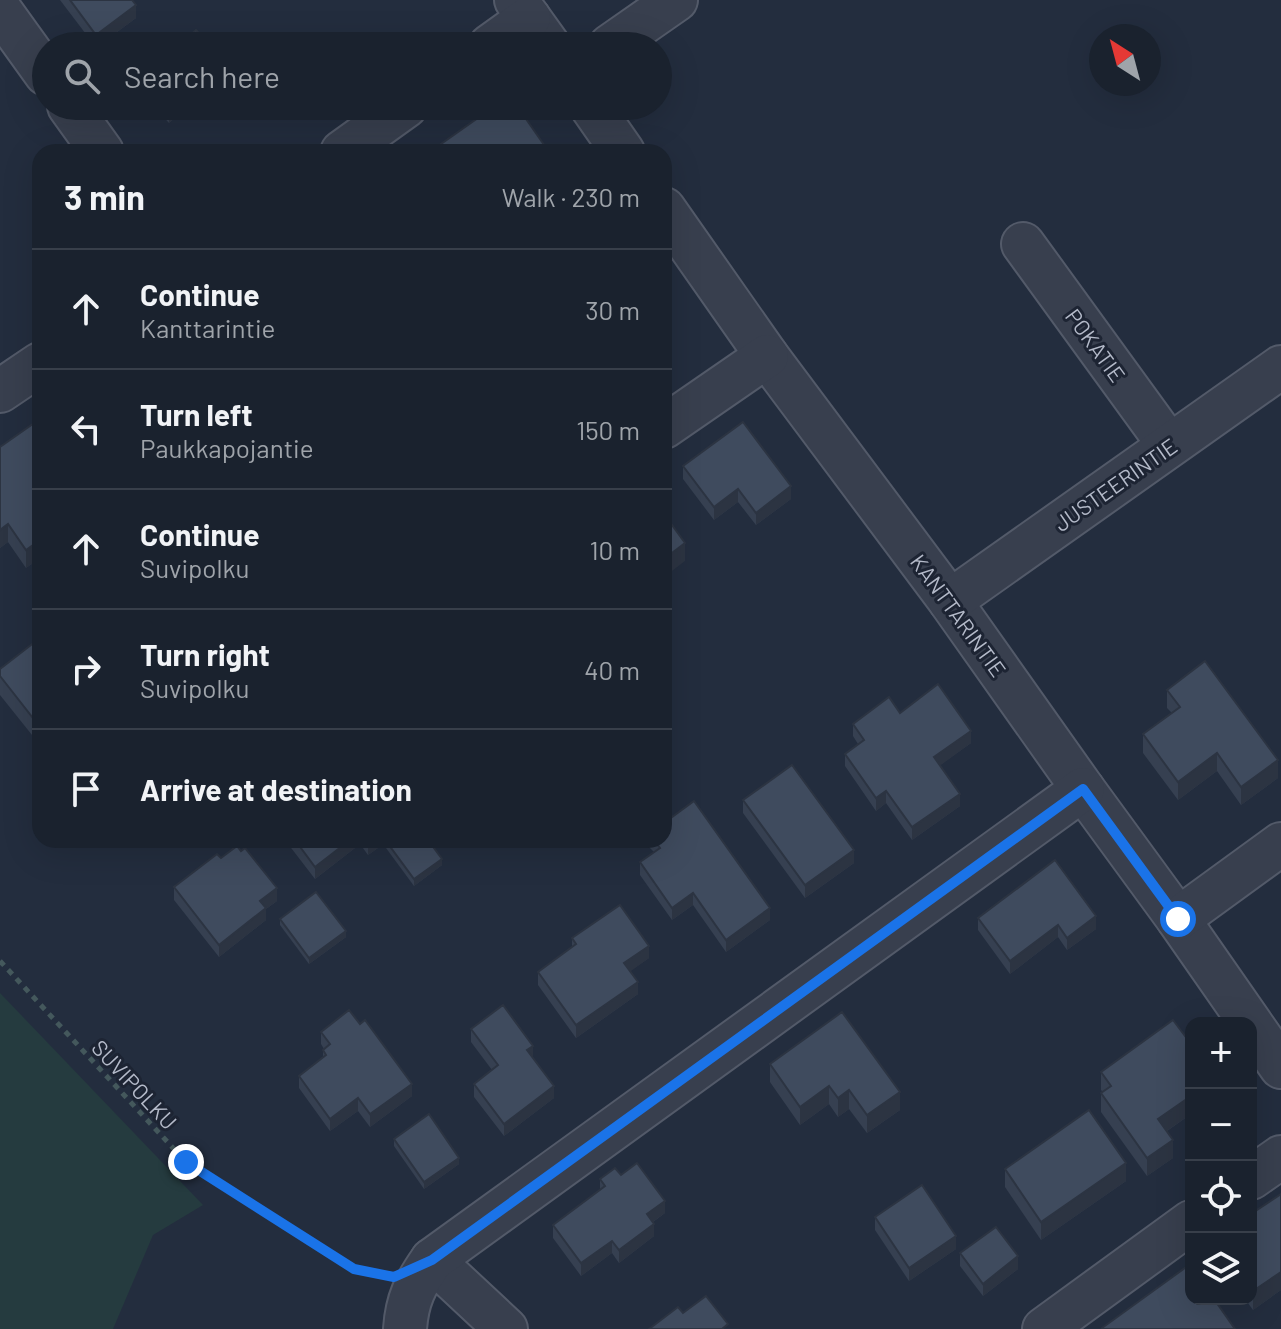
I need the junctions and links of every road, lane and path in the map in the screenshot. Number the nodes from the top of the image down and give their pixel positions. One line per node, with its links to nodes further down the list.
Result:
1 (676, 0): 5 (street)
2 (0, 10): 6 (street)
3 (531, 21): 4 (street)
4 (513, 32)
5 (630, 32)
6 (32, 55)
7 (79, 120): 10 (street)
8 (387, 120): 11 (street)
9 (601, 120): 12 (street)
10 (96, 144)
11 (353, 144)
12 (617, 144)
13 (672, 220): 15 (street, KANTTARINTIE)
14 (1023, 244): 20 (street, POKATIE)
15 (767, 356): 19 (street); 21 (street, KANTTARINTIE)
16 (1281, 367): 20 (street, JUSTEERINTIE)
17 (32, 369): 18 (street)
18 (0, 391)
19 (672, 421)
20 (1169, 445): 21 (street, JUSTEERINTIE)
21 (950, 601): 22 (street, KANTTARINTIE)
22 (1083, 789): 24 (street, KANTTARINTIE); 30 (street)
23 (1281, 844): 24 (street)
24 (1178, 919): 26 (street, KANTTARINTIE)
25 (0, 961): 30 (path, SUVIPOLKU)
26 (1281, 1067)
27 (1281, 1157): 28 (street)
28 (1257, 1174)
29 (1185, 1226): 33 (street)
30 (432, 1260): 31 (street); 32 (street)
31 (405, 1329)
32 (506, 1329)
33 (1044, 1329)

